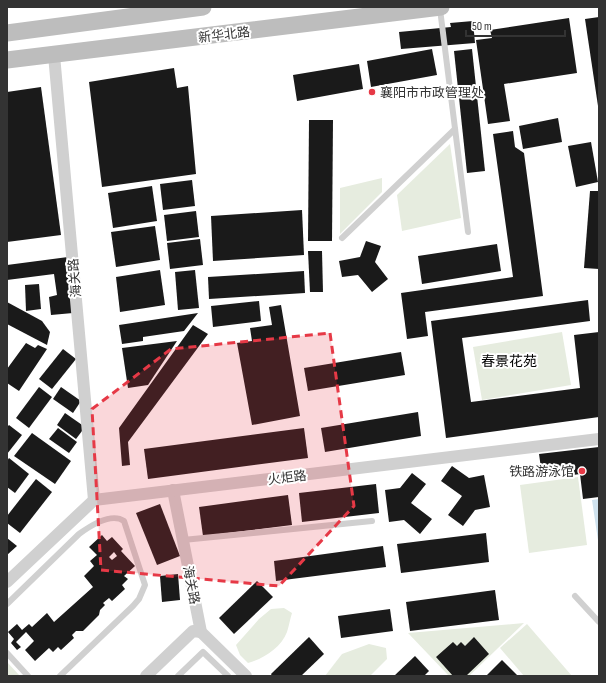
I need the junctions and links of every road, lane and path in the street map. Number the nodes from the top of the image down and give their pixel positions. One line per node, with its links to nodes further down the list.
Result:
1 (203, 7): 3 (main road)
2 (441, 7): 4 (main road, 新华北路); 6 (lane)
3 (7, 33)
4 (54, 55): 5 (main road, 新华北路); 11 (street, 海关路)
5 (7, 60)
6 (455, 129): 7 (lane); 8 (lane)
7 (468, 232)
8 (342, 238)
9 (599, 439): 10 (street, 火炬路)
10 (174, 490): 11 (street, 火炬路); 13 (street, 海关路)
11 (94, 500): 14 (street)
12 (372, 521): 13 (lane)
13 (183, 540): 20 (street, 海关路)
14 (28, 562): 15 (lane); 16 (street)
15 (39, 573): 18 (lane); 23 (lane)
16 (7, 582)
17 (574, 596): 19 (lane)
18 (7, 604)
19 (599, 622)
20 (201, 632): 24 (street); 27 (street)
21 (7, 653): 22 (lane)
22 (28, 676)
23 (60, 676)
24 (146, 676)
25 (178, 676): 26 (lane)
26 (228, 676)
27 (246, 676)

